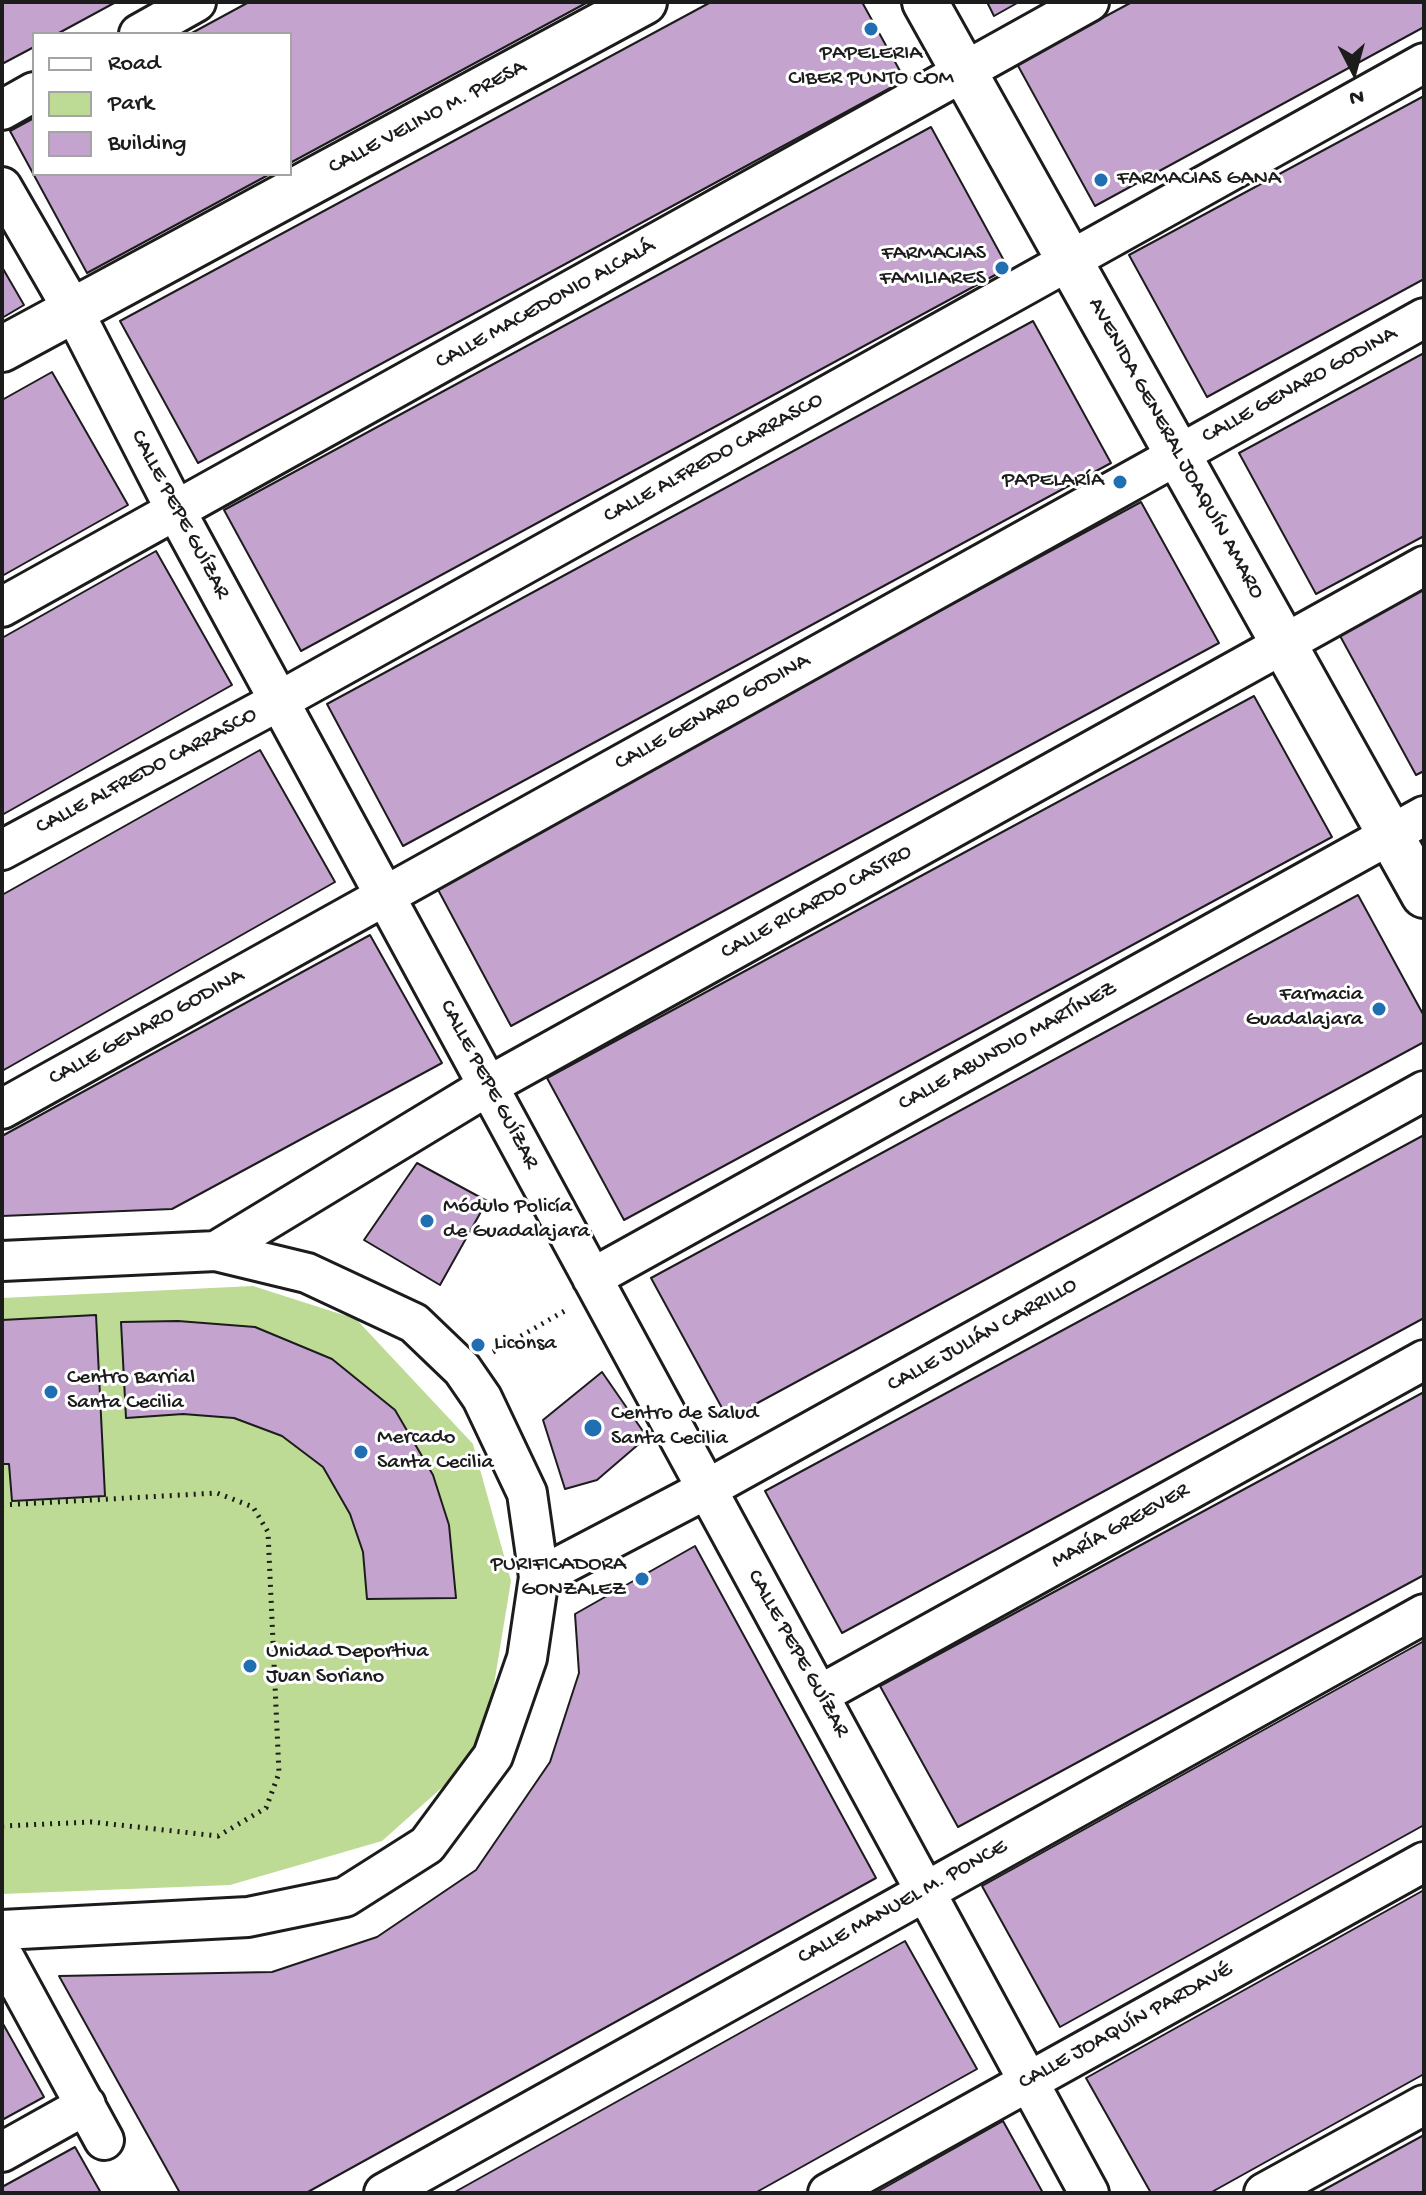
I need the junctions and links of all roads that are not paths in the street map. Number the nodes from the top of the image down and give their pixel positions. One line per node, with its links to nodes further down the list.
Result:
1 (196, 2): 5 (street)
2 (644, 2): 12 (street, CALLE VELINO M. PRESA)
3 (925, 2): 7 (street, AVENIDA GENERAL JOAQUÍN AMARO)
4 (1089, 2): 7 (street, CALLE MACEDONIO ALCALÁ)
5 (143, 32)
6 (1424, 63): 11 (street, CALLE ALFREDO CARRASCO)
7 (964, 72): 11 (street, AVENIDA GENERAL JOAQUÍN AMARO); 16 (street, CALLE MACEDONIO ALCALÁ)
8 (32, 93): 9 (street)
9 (2, 110)
10 (2, 187): 12 (street, CALLE PEPE GUÍZAR)
11 (1070, 260): 15 (street, AVENIDA GENERAL JOAQUÍN AMARO); 20 (street, CALLE ALFREDO CARRASCO)
12 (73, 310): 14 (street, CALLE VELINO M. PRESA); 16 (street, CALLE PEPE GUÍZAR)
13 (1424, 318): 15 (street, CALLE GENARO GODINA)
14 (2, 349)
15 (1178, 454): 19 (street, AVENIDA GENERAL JOAQUÍN AMARO); 23 (street, CALLE GENARO GODINA)
16 (176, 511): 18 (street, CALLE MACEDONIO ALCALÁ); 20 (street, CALLE PEPE GUÍZAR)
17 (1424, 566): 19 (street, CALLE RICARDO CASTRO)
18 (2, 607)
19 (1284, 644): 21 (street, AVENIDA GENERAL JOAQUÍN AMARO); 25 (street, CALLE RICARDO CASTRO)
20 (279, 701): 22 (street, CALLE ALFREDO CARRASCO); 23 (street, CALLE PEPE GUÍZAR)
21 (1407, 826): 24 (street, AVENIDA GENERAL JOAQUÍN AMARO); 30 (street, CALLE ABUNDIO MARTÍNEZ)
22 (2, 850)
23 (385, 895): 25 (street, CALLE PEPE GUÍZAR); 27 (street, CALLE GENARO GODINA)
24 (1424, 895)
25 (488, 1086): 28 (street, CALLE RICARDO CASTRO); 30 (street, CALLE PEPE GUÍZAR)
26 (1424, 1091): 32 (street, CALLE JULIÁN CARRILLO)
27 (2, 1109)
28 (216, 1251): 29 (street); 33 (street)
29 (2, 1261)
30 (596, 1284): 32 (street, CALLE PEPE GUÍZAR)
31 (1424, 1360): 35 (street, MARÍA GREEVER)
32 (707, 1489): 33 (street, CALLE JULIÁN CARRILLO); 35 (street, CALLE PEPE GUÍZAR)
33 (539, 1577): 38 (street)
34 (1424, 1614): 37 (street, CALLE MANUEL M. PONCE)
35 (819, 1695): 37 (street, CALLE PEPE GUÍZAR)
36 (1424, 1862): 40 (street, CALLE JOAQUÍN PARDAVÉ)
37 (925, 1890): 40 (street, CALLE PEPE GUÍZAR); 45 (street, CALLE MANUEL M. PONCE)
38 (2, 1930)
39 (2, 1953): 41 (street)
40 (1028, 2081): 46 (street, CALLE JOAQUÍN PARDAVÉ); 47 (street, CALLE PEPE GUÍZAR)
41 (86, 2105): 43 (street); 44 (street)
42 (1424, 2105): 48 (street)
43 (104, 2140)
44 (2, 2152)
45 (384, 2193)
46 (828, 2193)
47 (1089, 2193)
48 (1264, 2193)

